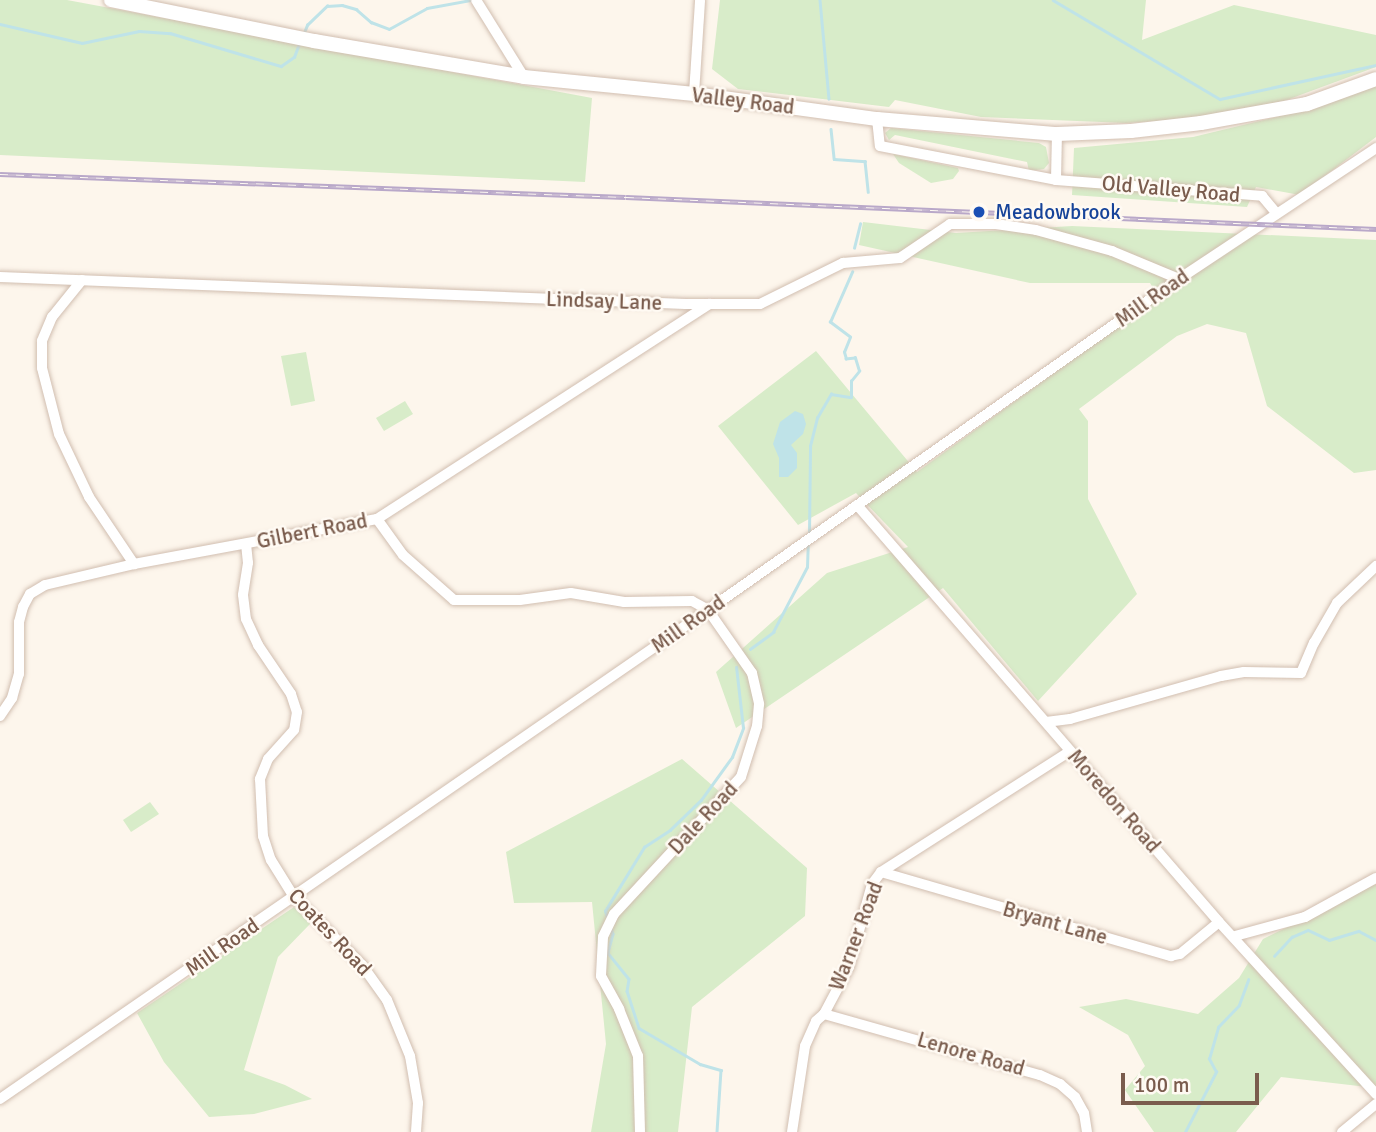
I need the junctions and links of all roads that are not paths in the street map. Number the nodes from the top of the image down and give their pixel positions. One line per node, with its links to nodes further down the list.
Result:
1 (111, 0): 4 (main road, Valley Road)
2 (700, 0): 6 (street)
3 (479, 3): 4 (street)
4 (524, 77): 6 (main road, Valley Road)
5 (1376, 79): 8 (main road, Valley Road)
6 (694, 94): 7 (main road, Valley Road)
7 (877, 119): 8 (main road, Valley Road); 10 (street, Old Valley Road)
8 (1057, 134): 10 (street)
9 (1376, 148): 11 (street, Mill Road)
10 (1056, 180): 11 (street, Old Valley Road)
11 (1277, 214): 13 (street, Mill Road)
12 (0, 276): 14 (street, Lindsay Lane)
13 (1179, 279): 15 (street, Lindsay Lane); 16 (street, Mill Road)
14 (82, 280): 15 (street, Lindsay Lane); 19 (street)
15 (709, 304): 17 (street, Gilbert Road)
16 (856, 505): 21 (street, Mill Road); 23 (street, Moredon Road)
17 (377, 519): 18 (street, Gilbert Road); 21 (street)
18 (246, 544): 19 (street, Gilbert Road); 27 (street, Coates Road)
19 (134, 564): 22 (street, Gilbert Road)
20 (1376, 566): 23 (street)
21 (708, 610): 27 (street, Mill Road); 35 (street, Dale Road)
22 (0, 716)
23 (1046, 722): 24 (street, Moredon Road)
24 (1070, 751): 25 (street, Warner Road); 28 (street, Moredon Road)
25 (881, 872): 28 (street, Bryant Lane); 30 (street, Warner Road)
26 (1376, 878): 29 (street)
27 (294, 897): 32 (street, Mill Road); 34 (street, Coates Road)
28 (1219, 922): 29 (street, Moredon Road)
29 (1234, 936): 31 (street, Moredon Road)
30 (824, 1014): 36 (street, Warner Road); 37 (street, Lenore Road)
31 (1376, 1094)
32 (0, 1099)
33 (1376, 1104): 38 (street)
34 (416, 1132)
35 (640, 1132)
36 (792, 1132)
37 (1087, 1132)
38 (1342, 1132)

